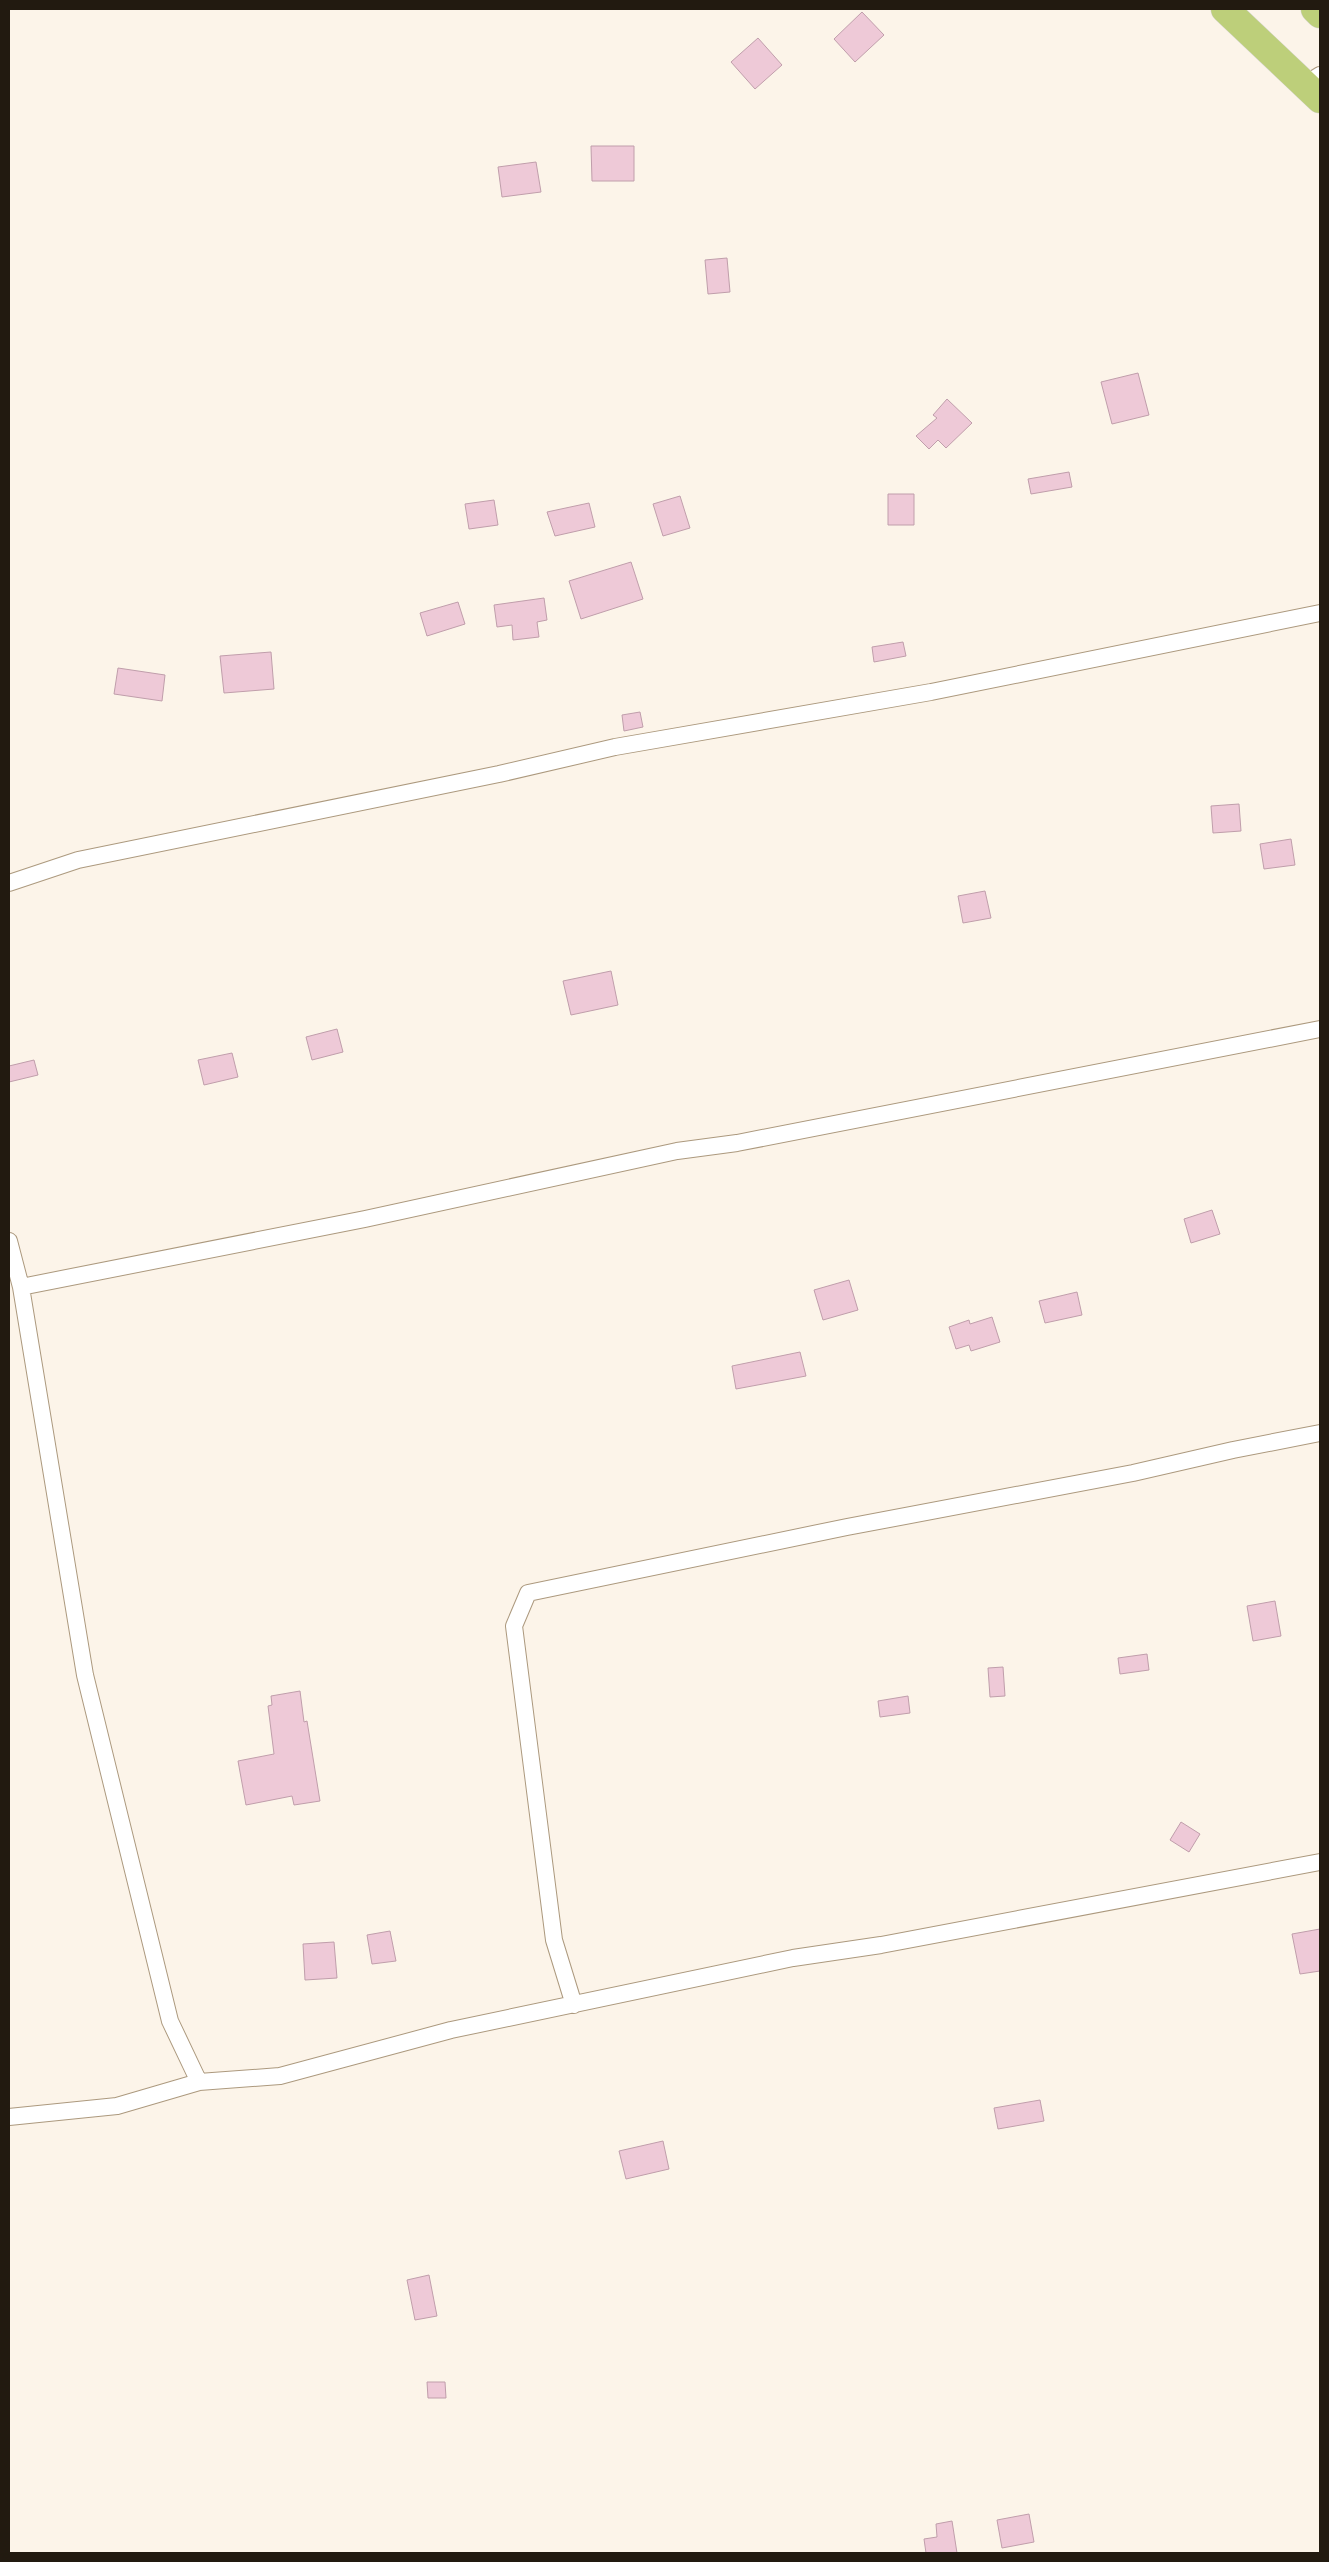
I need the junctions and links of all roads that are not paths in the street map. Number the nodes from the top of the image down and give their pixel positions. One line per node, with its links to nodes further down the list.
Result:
1 (1225, 9): 4 (highway)
2 (1315, 9): 3 (highway)
3 (1320, 14)
4 (1315, 87)
5 (1320, 613): 6 (street)
6 (9, 883)
7 (1320, 1029): 9 (street)
8 (9, 1241): 9 (street)
9 (21, 1287): 13 (street)
10 (1320, 1433): 12 (street)
11 (1320, 1862): 12 (street)
12 (574, 2005): 13 (street)
13 (199, 2082): 14 (street)
14 (9, 2117)

